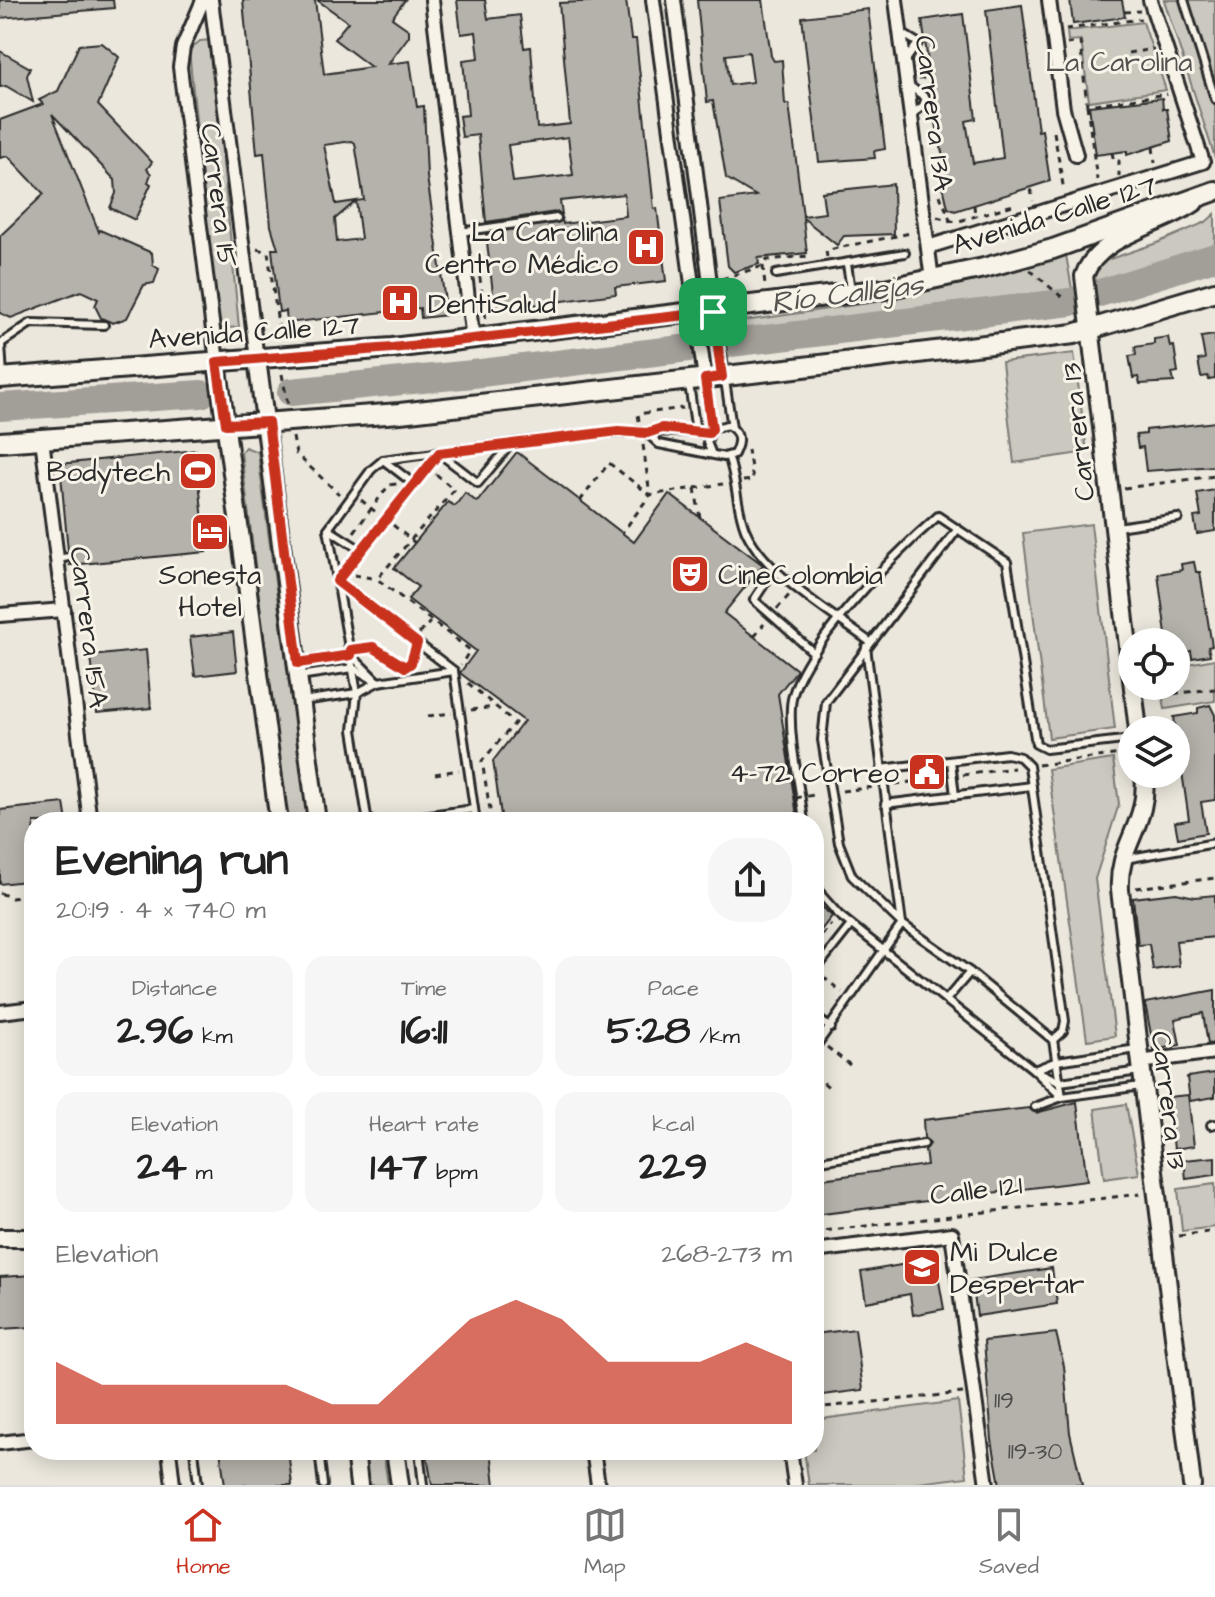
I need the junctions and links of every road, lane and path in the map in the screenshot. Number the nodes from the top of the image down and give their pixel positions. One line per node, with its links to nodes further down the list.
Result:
1 (203, 0): 12 (street, Carrera 15)
2 (211, 0): 13 (street, Carrera 15)
3 (432, 0): 34 (street)
4 (653, 0): 25 (street)
5 (674, 0): 24 (street)
6 (896, 0): 17 (street, Carrera 13A)
7 (1049, 0): 23 (street)
8 (1150, 0): 27 (street)
9 (1184, 0): 20 (lane)
10 (1143, 19): 11 (path)
11 (1066, 29)
12 (189, 36): 13 (street); 61 (street, Carrera 15)
13 (218, 42): 60 (street, Carrera 15)
14 (1067, 44): 21 (path)
15 (1149, 50): 16 (path)
16 (1128, 53)
17 (909, 59): 18 (street, Carrera 13A); 18 (path)
18 (912, 87): 36 (street, Carrera 13A)
19 (1169, 94): 21 (path)
20 (1215, 99)
21 (1087, 105): 26 (path)
22 (1112, 153): 26 (path)
23 (1076, 155)
24 (695, 171): 25 (street); 52 (street)
25 (676, 174): 52 (street)
26 (1120, 182): 27 (street); 27 (path); 36 (street)
27 (1134, 184)
28 (942, 186): 33 (path)
29 (1210, 193): 39 (main road, Avenida Calle 127); 55 (street, Carrera 13)
30 (1035, 199): 33 (path)
31 (934, 212): 33 (path)
32 (557, 218): 34 (lane)
33 (950, 222)
34 (460, 232): 57 (street)
35 (911, 233): 42 (path)
36 (928, 247): 46 (street, Carrera 13A)
37 (256, 249): 56 (path)
38 (905, 253): 41 (lane)
39 (1023, 257): 46 (main road, Avenida Calle 127); 51 (path)
40 (476, 262): 53 (path)
41 (847, 264): 44 (lane); 50 (lane)
42 (763, 266): 45 (path); 48 (path)
43 (717, 268): 45 (path)
44 (776, 274)
45 (721, 279): 47 (path)
46 (932, 280): 50 (main road, Avenida Calle 127)
47 (724, 289)
48 (765, 292)
49 (1215, 292): 55 (main road)
50 (852, 293): 52 (main road, Avenida Calle 127)
51 (1063, 298)
52 (705, 319): 57 (main road, Avenida Calle 127); 63 (street); 63 (street)
53 (496, 322)
54 (104, 325): 58 (lane)
55 (1091, 325): 63 (main road); 86 (street, Carrera 13)
56 (279, 331)
57 (473, 340): 59 (main road, Avenida Calle 127)
58 (1, 344): 62 (lane)
59 (279, 357): 60 (main road, Avenida Calle 127); 64 (path)
60 (257, 359): 61 (main road, Avenida Calle 127); 65 (street)
61 (217, 362): 62 (main road, Avenida Calle 127); 66 (street)
62 (1, 378)
63 (710, 378): 64 (main road); 67 (lane); 68 (lane); 69 (lane)
64 (290, 420): 65 (main road); 83 (path)
65 (268, 422): 66 (main road); 103 (street)
66 (226, 424): 71 (main road); 127 (street)
67 (732, 428): 68 (lane); 76 (lane)
68 (711, 431): 69 (lane); 74 (lane)
69 (696, 432): 70 (lane)
70 (647, 433): 73 (lane); 74 (lane)
71 (42, 439): 72 (main road); 93 (street, Carrera 15A)
72 (0, 442)
73 (511, 444): 75 (lane); 75 (lane)
74 (711, 452): 76 (lane)
75 (439, 453): 77 (lane); 80 (lane)
76 (728, 456): 79 (lane)
77 (383, 460): 80 (lane); 87 (lane)
78 (1215, 476): 82 (path)
79 (735, 482): 81 (path); 91 (lane)
80 (414, 484): 90 (lane)
81 (695, 488)
82 (1123, 488)
83 (341, 496)
84 (580, 501): 89 (path)
85 (1178, 518): 86 (lane)
86 (1113, 527): 97 (street, Carrera 13)
87 (328, 529): 90 (lane); 92 (lane)
88 (957, 530): 95 (lane); 99 (lane); 110 (lane)
89 (622, 533)
90 (361, 550): 92 (lane)
91 (775, 568): 95 (lane); 101 (lane)
92 (337, 581): 98 (lane); 100 (lane)
93 (64, 610): 94 (street); 126 (street, Carrera 15A)
94 (0, 615)
95 (840, 619): 99 (lane); 101 (lane)
96 (430, 622): 98 (path)
97 (1125, 628)
98 (417, 643): 100 (path); 104 (lane)
99 (868, 644): 114 (lane); 141 (lane)
100 (351, 653): 102 (lane); 103 (lane); 105 (lane)
101 (814, 653): 132 (lane)
102 (353, 668): 103 (lane); 105 (lane); 108 (lane)
103 (298, 669): 109 (street)
104 (454, 671): 105 (lane); 125 (lane)
105 (378, 682): 108 (lane)
106 (1215, 689): 107 (path)
107 (1190, 692)
108 (357, 693): 109 (lane); 129 (lane)
109 (302, 701): 128 (street)
110 (1118, 741)
111 (1118, 754): 113 (path)
112 (951, 761): 113 (lane); 114 (lane); 115 (lane)
113 (1029, 766): 115 (path); 117 (lane)
114 (881, 769): 116 (lane)
115 (953, 777): 116 (path); 122 (lane)
116 (883, 786): 124 (lane)
117 (1032, 786): 122 (lane); 155 (lane)
118 (874, 787): 120 (path)
119 (1145, 788): 134 (street, Carrera 13)
120 (842, 791)
121 (814, 795): 123 (path, bridge)
122 (955, 796): 124 (lane)
123 (795, 798)
124 (885, 804): 141 (lane)
125 (474, 809): 130 (lane); 131 (lane)
126 (89, 812)
127 (278, 812)
128 (316, 812)
129 (366, 812)
130 (451, 812)
131 (474, 812)
132 (803, 812)
133 (1215, 843): 134 (lane)
134 (1122, 860): 160 (street, Carrera 13)
135 (1215, 878): 136 (path)
136 (1129, 889)
137 (0, 893): 138 (path)
138 (24, 896)
139 (824, 898): 140 (lane)
140 (839, 915): 142 (lane); 143 (path)
141 (902, 924): 144 (lane); 146 (lane)
142 (851, 925): 144 (lane); 145 (lane)
143 (824, 933)
144 (884, 951): 148 (lane); 149 (lane)
145 (824, 959)
146 (970, 972): 149 (lane); 155 (lane)
147 (824, 979): 148 (path)
148 (848, 997): 153 (lane)
149 (946, 1000): 161 (lane)
150 (24, 1009): 151 (street)
151 (0, 1012)
152 (824, 1023): 153 (lane)
153 (831, 1028): 154 (lane)
154 (824, 1037)
155 (1053, 1040): 158 (lane)
156 (824, 1045): 159 (path)
157 (1215, 1052): 160 (street)
158 (1057, 1061): 160 (lane); 161 (lane); 162 (lane)
159 (850, 1065)
160 (1140, 1067): 162 (lane); 165 (lane); 197 (street, Carrera 13)
161 (1034, 1070): 162 (lane); 165 (lane)
162 (1060, 1082): 165 (lane)
163 (824, 1083): 164 (path)
164 (831, 1089)
165 (1062, 1097): 166 (lane)
166 (1035, 1107)
167 (924, 1144): 168 (lane)
168 (824, 1160)
169 (1144, 1194): 170 (path, Calle 121)
170 (824, 1231)
171 (1215, 1231): 172 (path)
172 (1171, 1237)
173 (0, 1238): 174 (street)
174 (24, 1238)
175 (824, 1250): 176 (street, Calle 121)
176 (975, 1392): 177 (path); 196 (street)
177 (824, 1407)
178 (24, 1440): 179 (street)
179 (0, 1443)
180 (170, 1460): 188 (street)
181 (195, 1460): 189 (lane)
182 (320, 1460): 190 (lane)
183 (356, 1460): 191 (street)
184 (396, 1460): 192 (street)
185 (420, 1460): 193 (lane)
186 (594, 1460): 194 (street)
187 (791, 1460): 195 (street)
188 (173, 1485)
189 (198, 1485)
190 (323, 1485)
191 (359, 1485)
192 (400, 1485)
193 (423, 1485)
194 (598, 1485)
195 (795, 1485)
196 (987, 1485)
197 (1192, 1485)

